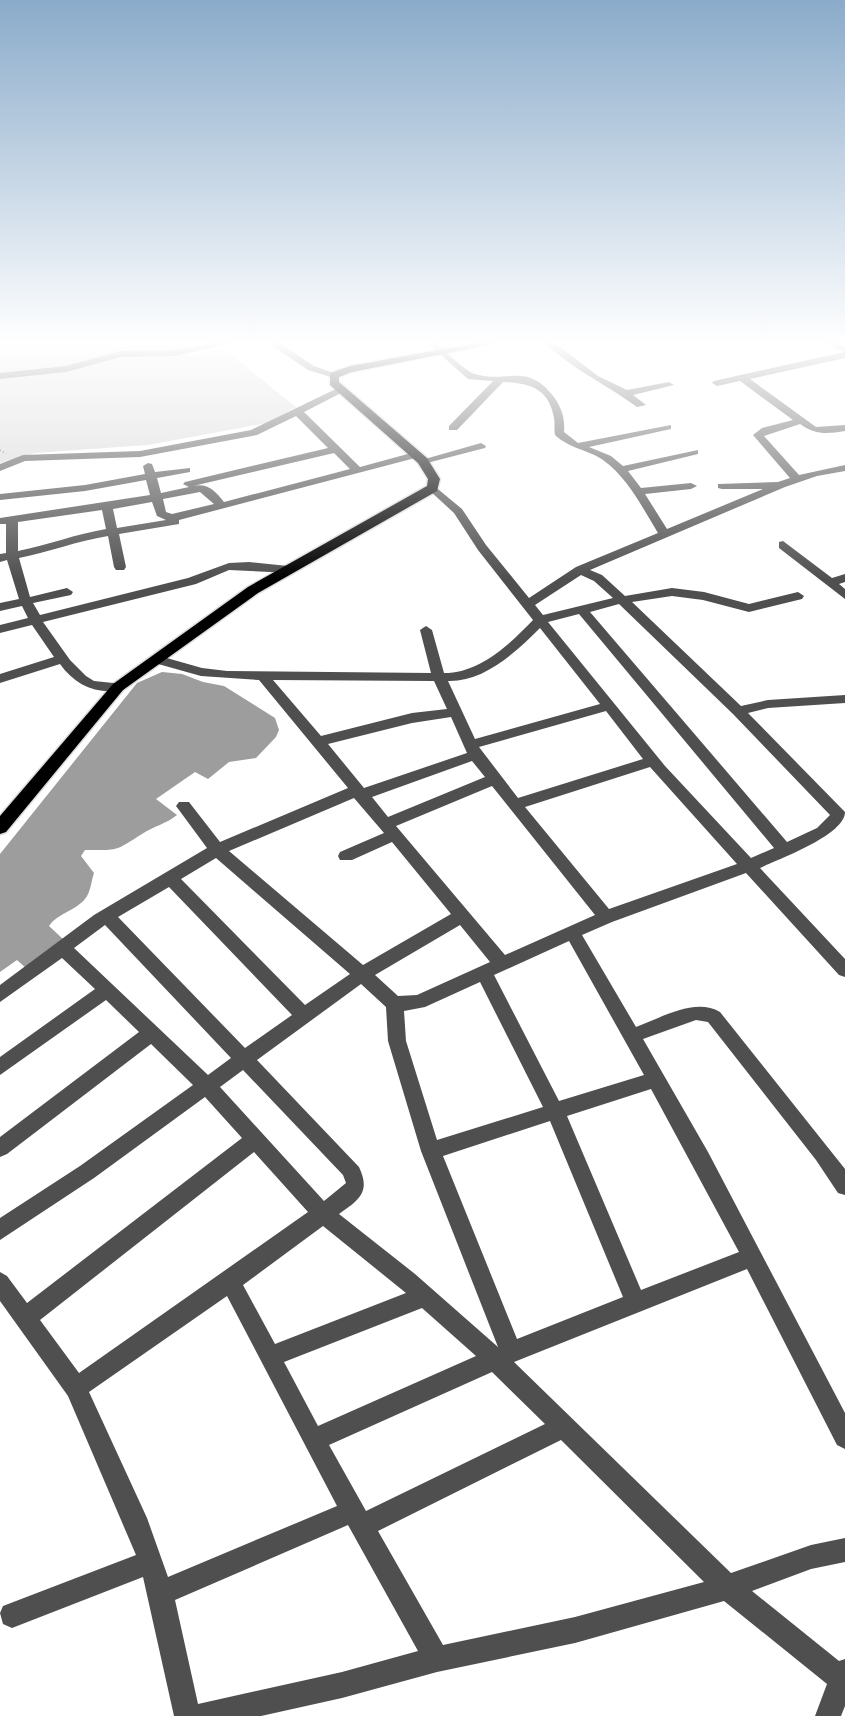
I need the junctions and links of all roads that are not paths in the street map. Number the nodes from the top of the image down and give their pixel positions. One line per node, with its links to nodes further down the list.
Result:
1 (284, 420): 15 (street)
2 (307, 420): 12 (street)
3 (377, 420): 14 (main road)
4 (461, 420): 8 (street)
5 (560, 420): 11 (street)
6 (800, 421): 9 (street); 21 (street)
7 (667, 426): 11 (street)
8 (453, 428)
9 (845, 428)
10 (481, 446): 14 (street)
11 (575, 447): 18 (street)
12 (337, 449): 20 (street); 28 (street)
13 (694, 452): 18 (street)
14 (419, 458): 20 (street); 26 (main road)
15 (0, 468)
16 (845, 468): 21 (street)
17 (186, 470): 19 (street)
18 (620, 470): 27 (street)
19 (149, 471): 25 (street); 28 (street)
20 (358, 471): 30 (street)
21 (797, 480): 22 (street)
22 (781, 485): 24 (street); 34 (street)
23 (691, 486): 27 (street)
24 (722, 486)
25 (1, 488): 32 (street)
26 (433, 488): 38 (main road); 47 (street)
27 (637, 492): 34 (street)
28 (154, 495): 29 (street); 30 (street); 30 (street)
29 (107, 506): 32 (street); 33 (street)
30 (222, 506)
31 (205, 517): 33 (street)
32 (4, 520): 36 (street)
33 (113, 531): 36 (street); 37 (street)
34 (665, 534): 39 (street)
35 (783, 545): 41 (street)
36 (5, 556): 46 (street)
37 (120, 567)
38 (288, 570): 51 (street); 55 (main road)
39 (580, 570): 45 (street); 47 (street)
40 (845, 578): 41 (street)
41 (830, 583): 43 (street)
42 (67, 592): 46 (street)
43 (845, 595)
44 (798, 596): 45 (street)
45 (622, 600): 49 (street); 62 (street)
46 (23, 601): 48 (street); 51 (street)
47 (528, 604): 50 (street)
48 (0, 607)
49 (582, 610): 50 (street); 74 (street)
50 (540, 620): 57 (street); 61 (street)
51 (34, 621): 52 (street); 54 (street)
52 (0, 629)
53 (426, 630): 57 (street)
54 (62, 659): 58 (street); 59 (street)
55 (156, 659): 56 (street); 59 (main road)
56 (263, 676): 57 (street); 64 (street)
57 (439, 677): 63 (street)
58 (0, 679)
59 (118, 687): 72 (main road)
60 (845, 699): 62 (street)
61 (609, 706): 65 (street); 66 (street)
62 (738, 711): 71 (street)
63 (455, 712): 64 (street); 65 (street)
64 (317, 742): 68 (street)
65 (473, 750): 67 (street); 68 (street)
66 (653, 761): 69 (street); 77 (street)
67 (493, 779): 69 (street); 73 (street)
68 (358, 793): 73 (street); 75 (street)
69 (513, 805): 81 (street)
70 (184, 806): 75 (street)
71 (843, 816): 74 (street)
72 (0, 828)
73 (389, 829): 76 (street); 80 (street)
74 (784, 849): 77 (street)
75 (217, 850): 78 (street); 86 (street)
76 (346, 856)
77 (749, 866): 81 (street); 85 (street)
78 (170, 878): 79 (street); 90 (street)
79 (107, 916): 83 (street); 93 (street)
80 (462, 916): 84 (street); 86 (street)
81 (606, 917): 82 (street)
82 (572, 932): 84 (street); 92 (street)
83 (62, 947): 87 (street); 88 (street)
84 (493, 968): 89 (street); 97 (street)
85 (845, 970)
86 (362, 974): 89 (street); 90 (street)
87 (107, 990): 91 (street); 94 (street)
88 (0, 995)
89 (395, 1004): 100 (street)
90 (304, 1016): 93 (street)
91 (152, 1033): 96 (street); 99 (street)
92 (631, 1036): 95 (street); 101 (street)
93 (245, 1057): 96 (street); 102 (street)
94 (0, 1067)
95 (656, 1079): 97 (street); 104 (street)
96 (207, 1086): 98 (street); 103 (street)
97 (555, 1111): 100 (street); 108 (street)
98 (254, 1140): 102 (street); 109 (street)
99 (0, 1147)
100 (431, 1151): 110 (street)
101 (845, 1186)
102 (323, 1214): 105 (street); 107 (street)
103 (0, 1230)
104 (752, 1257): 108 (street); 114 (street)
105 (230, 1281): 111 (street); 112 (street)
106 (0, 1283): 109 (street)
107 (425, 1297): 110 (street); 111 (street)
108 (636, 1303): 110 (street)
109 (25, 1318): 112 (street)
110 (503, 1356): 113 (street); 115 (street)
111 (269, 1357): 115 (street)
112 (76, 1388): 118 (street)
113 (564, 1427): 116 (street); 119 (street)
114 (845, 1437)
115 (313, 1440): 116 (street)
116 (357, 1518): 120 (street); 122 (street)
117 (845, 1550): 119 (street)
118 (150, 1562): 120 (street); 121 (street)
119 (727, 1587): 122 (street); 123 (street)
120 (161, 1593): 124 (street)
121 (12, 1615)
122 (437, 1659): 125 (street)
123 (843, 1675): 126 (street)
124 (187, 1716)
125 (201, 1716)
126 (828, 1716)

